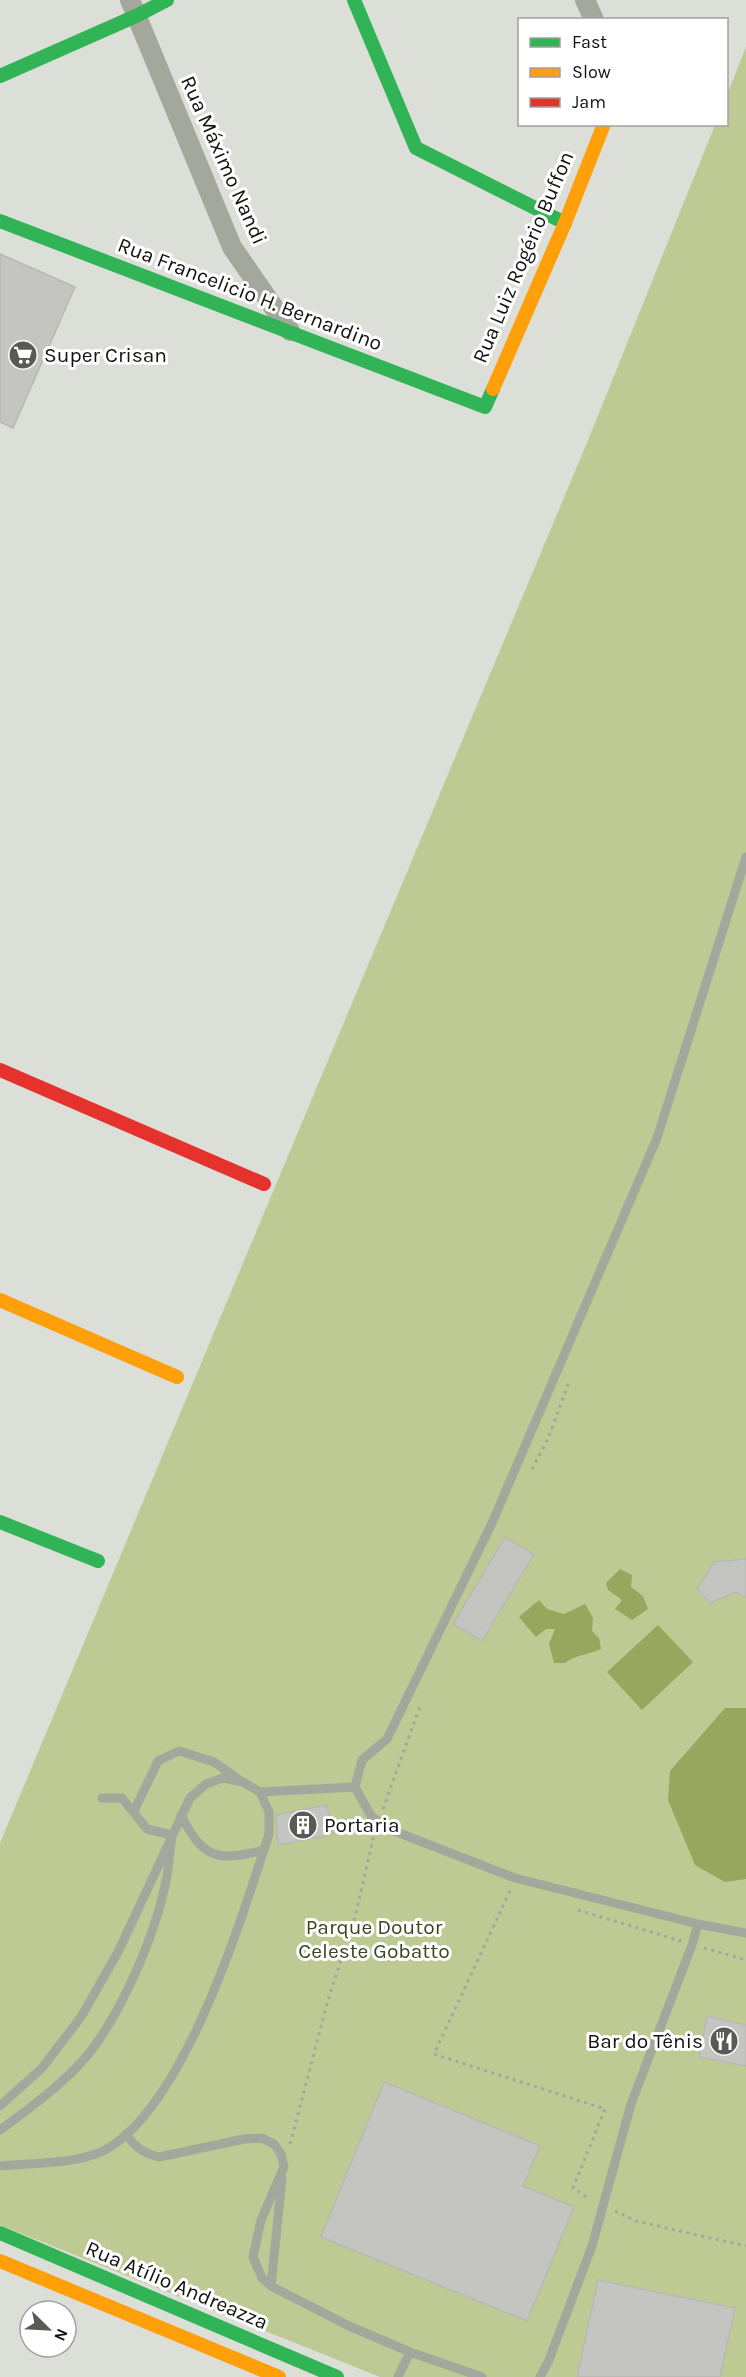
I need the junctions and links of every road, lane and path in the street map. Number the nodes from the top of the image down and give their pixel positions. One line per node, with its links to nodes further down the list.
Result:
1 (167, 0): 4 (street)
2 (354, 0): 9 (street)
3 (585, 0): 5 (street)
4 (133, 8): 6 (street); 10 (street, Rua Máximo Nandi)
5 (593, 18)
6 (0, 76)
7 (603, 126): 9 (street, Rua Luiz Rogério Buffon)
8 (0, 221): 10 (street, Rua Francelicio H. Bernardino)
9 (565, 223): 11 (street, Rua Luiz Rogério Buffon)
10 (290, 331): 11 (street, Rua Francelicio H. Bernardino)
11 (484, 407)
12 (746, 857): 20 (lane)
13 (0, 1070): 14 (street)
14 (264, 1184)
15 (0, 1300): 16 (street)
16 (177, 1377)
17 (0, 1522): 18 (street)
18 (98, 1561)
19 (243, 1782): 21 (lane); 23 (lane); 24 (lane)
20 (355, 1787): 21 (lane); 25 (lane)
21 (260, 1792): 27 (lane)
22 (102, 1798): 23 (lane)
23 (134, 1811): 26 (lane)
24 (181, 1815): 26 (lane); 27 (lane)
25 (378, 1822): 30 (lane); 38 (path)
26 (172, 1836): 34 (lane); 35 (lane)
27 (264, 1850): 36 (lane)
28 (510, 1889): 39 (path)
29 (567, 1906): 32 (path)
30 (698, 1924): 31 (lane); 32 (lane)
31 (746, 1933)
32 (692, 1945): 33 (path); 39 (lane)
33 (746, 1960)
34 (0, 2106)
35 (0, 2130)
36 (126, 2134): 37 (lane); 38 (lane)
37 (0, 2166)
38 (284, 2167): 43 (lane); 43 (lane)
39 (602, 2206): 41 (path); 49 (lane)
40 (0, 2233): 46 (street, Rua Atílio Andreazza)
41 (746, 2246)
42 (0, 2260): 45 (street)
43 (271, 2286): 44 (lane)
44 (410, 2352): 47 (lane); 48 (lane)
45 (279, 2377)
46 (338, 2377)
47 (398, 2377)
48 (482, 2377)
49 (540, 2377)

